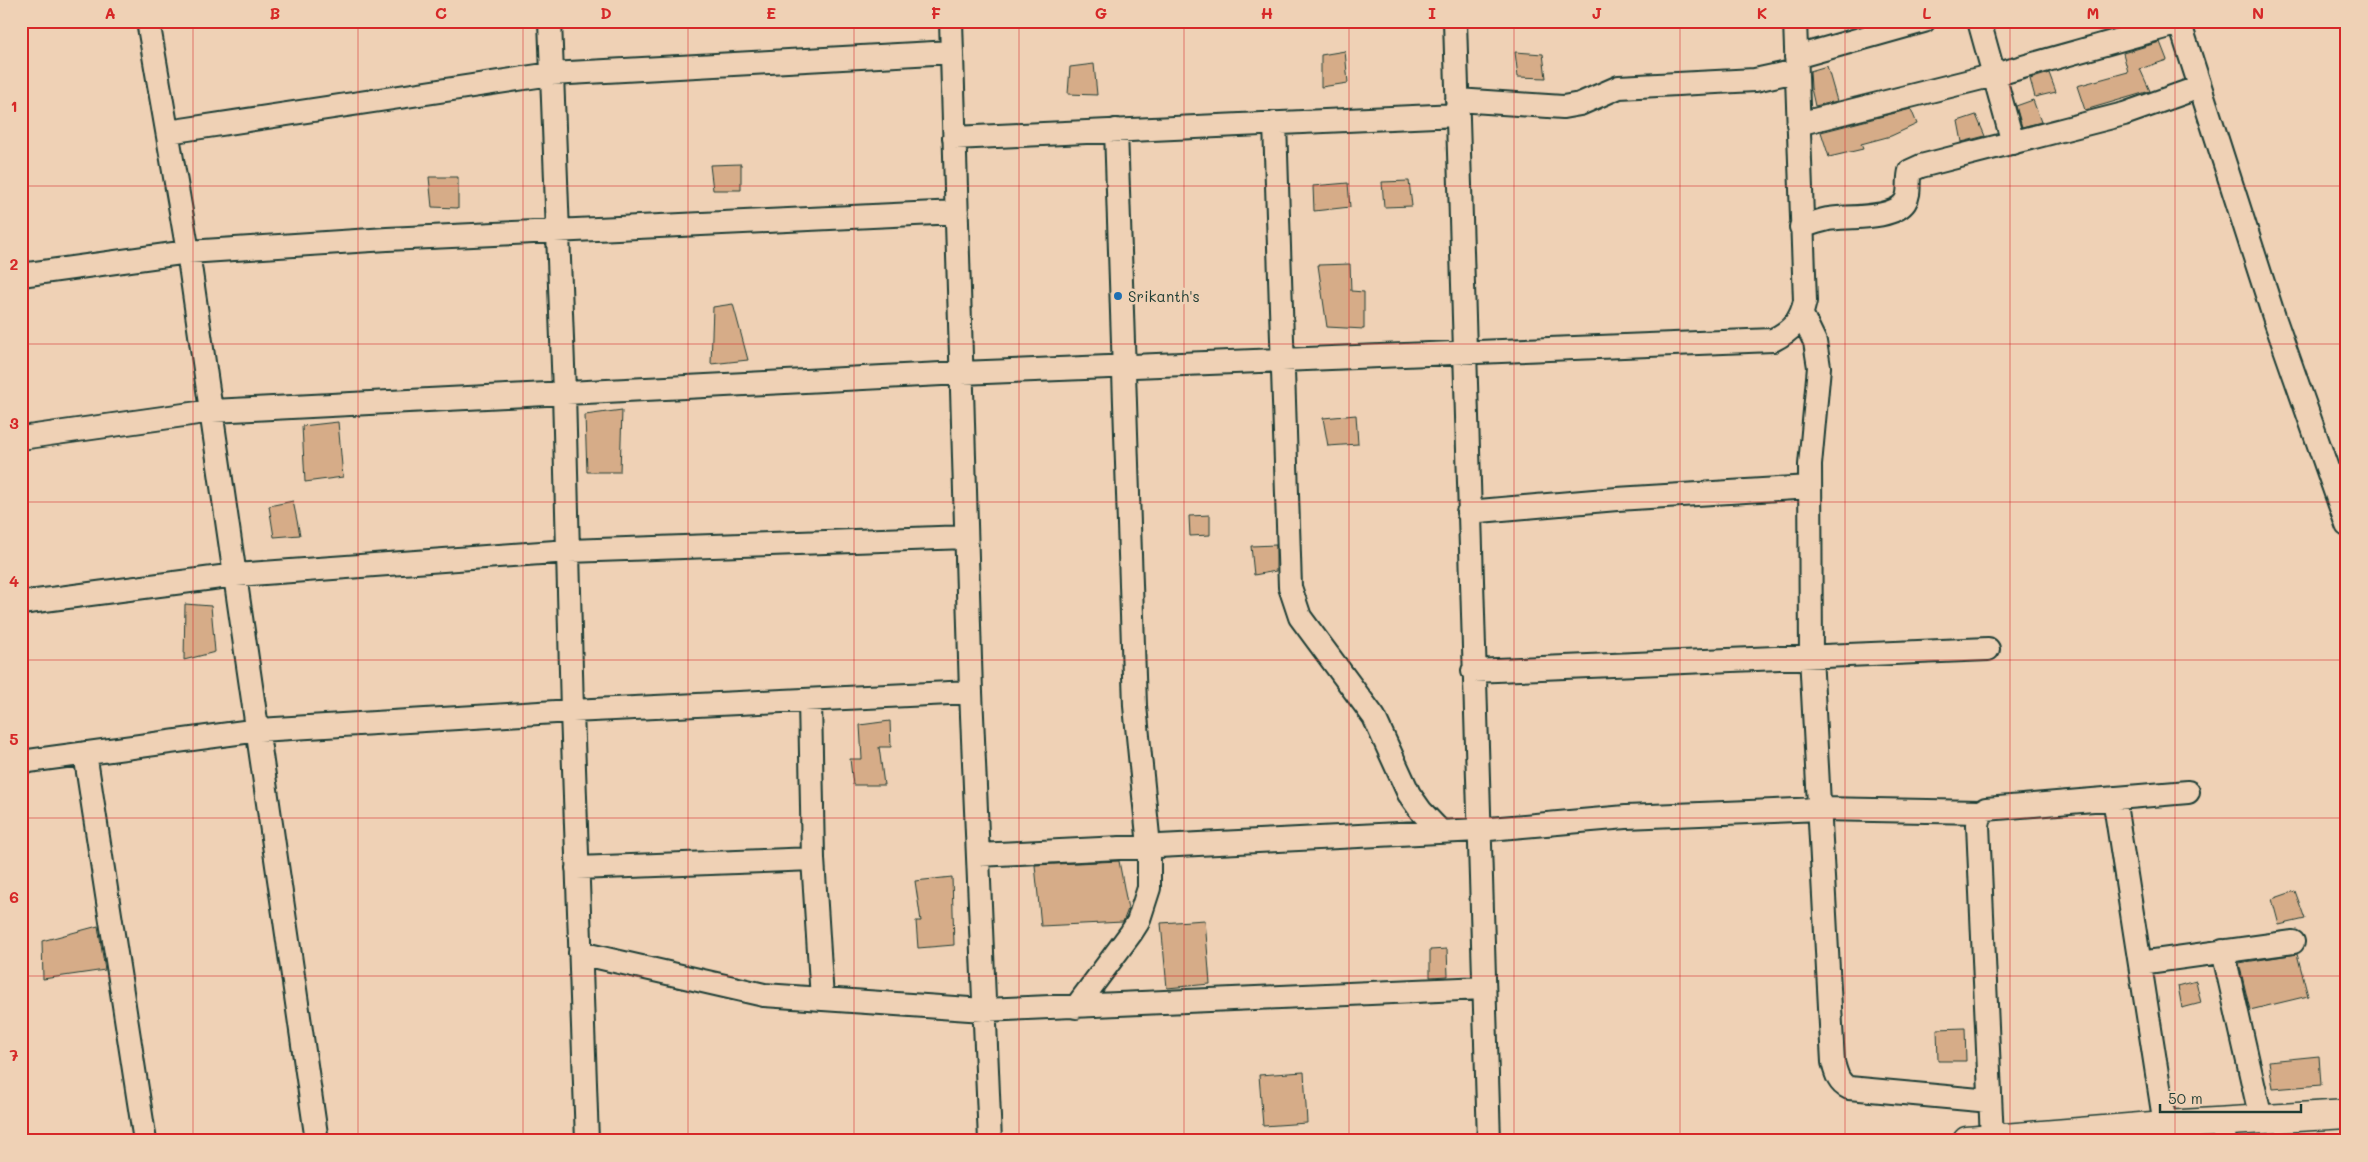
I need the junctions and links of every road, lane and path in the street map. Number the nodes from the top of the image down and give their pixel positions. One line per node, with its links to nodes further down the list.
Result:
1 (148, 21): 18 (street)
2 (550, 21): 11 (street)
3 (951, 21): 9 (street)
4 (1455, 21): 14 (street)
5 (1794, 21): 10 (street)
6 (1924, 21): 10 (street)
7 (1978, 21): 12 (street)
8 (2179, 22): 12 (street); 13 (street)
9 (952, 52): 11 (street); 19 (street)
10 (1796, 64): 14 (street); 16 (street)
11 (551, 74): 18 (street); 23 (street)
12 (1994, 76): 16 (street); 20 (street)
13 (2200, 87): 20 (street); 36 (street)
14 (1457, 107): 15 (street); 27 (street)
15 (1276, 123): 17 (street); 28 (street)
16 (1798, 124): 22 (street)
17 (1116, 130): 19 (street); 29 (street)
18 (168, 132): 24 (street)
19 (954, 138): 21 (street)
20 (2013, 143): 22 (street)
21 (957, 212): 23 (street); 30 (street)
22 (1802, 227): 26 (street)
23 (558, 230): 24 (street); 31 (street)
24 (188, 252): 25 (street); 32 (street)
25 (21, 275)
26 (1802, 315): 27 (street); 34 (street)
27 (1464, 354): 28 (street); 35 (street)
28 (1282, 360): 29 (street); 55 (street)
29 (1124, 367): 30 (street); 56 (street)
30 (961, 373): 31 (street); 37 (street)
31 (564, 392): 32 (street); 38 (street)
32 (212, 411): 33 (street); 39 (street)
33 (21, 438)
34 (1810, 487): 35 (street); 42 (street)
35 (1468, 512): 43 (street)
36 (2347, 525)
37 (966, 537): 38 (street); 44 (street)
38 (569, 551): 39 (street); 46 (street)
39 (236, 575): 40 (street); 47 (street)
40 (21, 603)
41 (1988, 649): 42 (street)
42 (1811, 656): 43 (street); 52 (street)
43 (1474, 671): 54 (street)
44 (971, 692): 45 (street); 57 (street)
45 (810, 700): 46 (street); 58 (street)
46 (572, 711): 47 (street); 59 (street)
47 (259, 730): 48 (street); 75 (street)
48 (85, 753): 49 (street); 74 (street)
49 (21, 762)
50 (2188, 792): 51 (street)
51 (2114, 798): 53 (street); 63 (street)
52 (1820, 810): 53 (street); 54 (street); 68 (street)
53 (1981, 812): 68 (street)
54 (1478, 830): 55 (street); 64 (street)
55 (1441, 832): 56 (street)
56 (1149, 846): 57 (street); 66 (street)
57 (978, 855): 67 (street)
58 (813, 859): 59 (street); 65 (street)
59 (577, 868): 62 (street)
60 (2293, 942): 61 (street)
61 (2223, 951): 63 (street); 70 (street)
62 (580, 953): 65 (street); 76 (street)
63 (2140, 963): 71 (street)
64 (1483, 988): 66 (street); 78 (street)
65 (822, 999): 67 (street)
66 (1076, 1006): 67 (street)
67 (984, 1010): 77 (street)
68 (1990, 1101): 73 (street)
69 (2347, 1114): 70 (main road)
70 (2261, 1119): 72 (main road)
71 (2156, 1130): 72 (main road); 73 (main road)
72 (2223, 1131)
73 (1979, 1140)
74 (145, 1141)
75 (317, 1141)
76 (587, 1141)
77 (990, 1141)
78 (1489, 1141)

